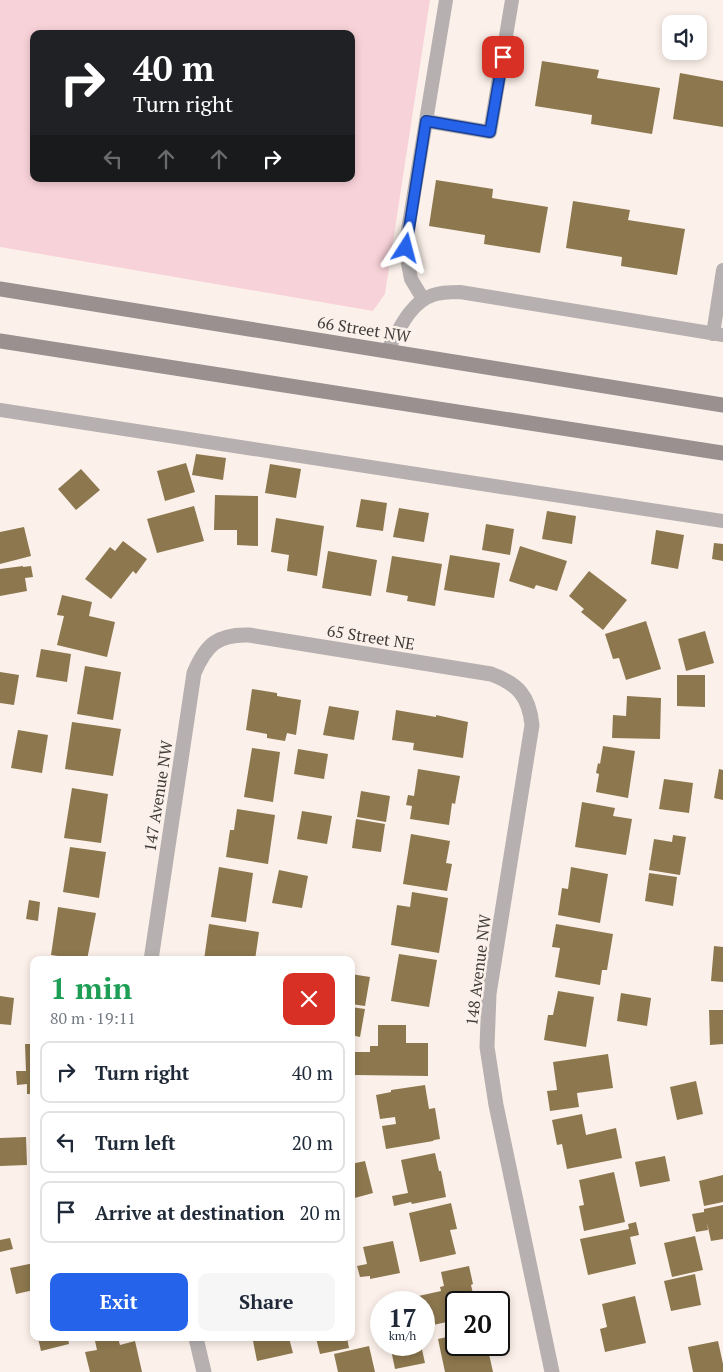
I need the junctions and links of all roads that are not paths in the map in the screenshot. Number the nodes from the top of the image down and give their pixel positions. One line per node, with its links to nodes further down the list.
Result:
1 (446, 0): 3 (lane)
2 (512, 0): 3 (lane)
3 (426, 121): 6 (lane)
4 (723, 270): 7 (lane)
5 (0, 289): 9 (main road, 66 Street NW)
6 (423, 299): 7 (lane); 9 (lane)
7 (718, 334)
8 (0, 341): 12 (main road)
9 (387, 351): 10 (main road, 66 Street NW)
10 (723, 405)
11 (0, 410): 13 (lane)
12 (723, 453)
13 (723, 521)
14 (214, 642): 15 (street, 65 Street NE); 16 (street, 147 Avenue NW)
15 (520, 690): 19 (street, 148 Avenue NW)
16 (152, 956)
17 (197, 1341): 18 (street)
18 (204, 1372)
19 (552, 1372)

